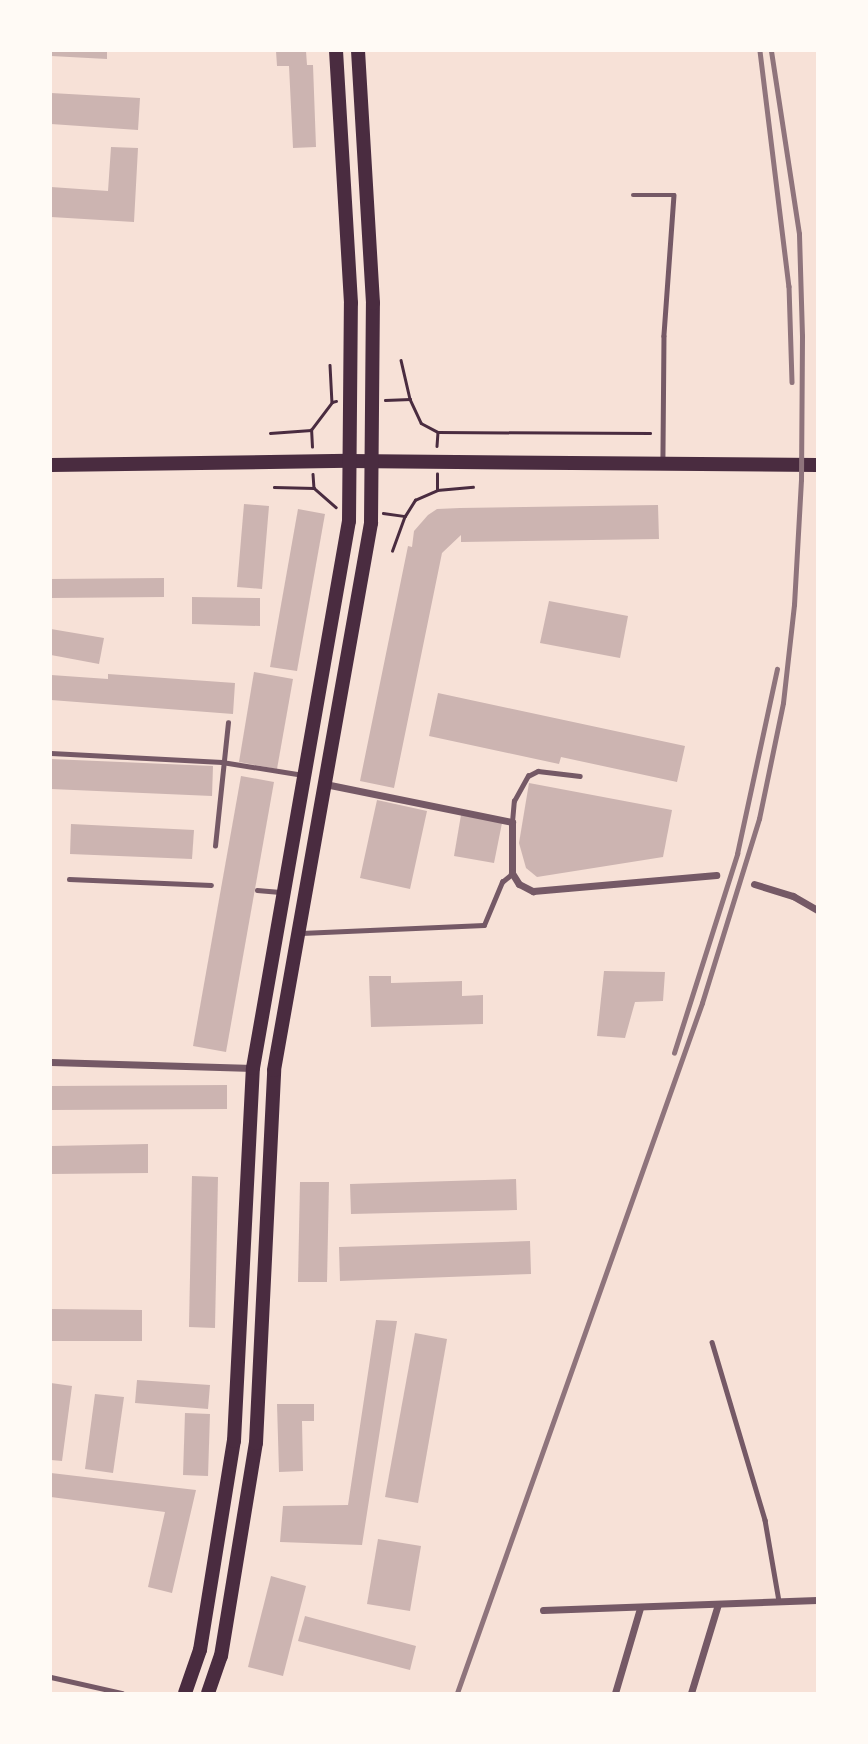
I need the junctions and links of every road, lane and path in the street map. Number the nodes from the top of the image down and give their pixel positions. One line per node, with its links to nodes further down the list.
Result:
1 (337, 51): 12 (main road)
2 (358, 51): 13 (main road)
3 (633, 195): 14 (lane)
4 (401, 360): 6 (path)
5 (330, 365): 7 (path)
6 (410, 399)
7 (332, 402)
8 (311, 430): 10 (path)
9 (438, 432): 11 (path)
10 (270, 433)
11 (650, 433)
12 (349, 461): 13 (main road); 15 (main road); 26 (main road)
13 (371, 462): 14 (main road); 28 (main road)
14 (663, 464): 16 (main road)
15 (51, 465)
16 (817, 466)
17 (274, 486): 19 (path)
18 (473, 486): 20 (path)
19 (314, 488)
20 (437, 490)
21 (405, 516): 22 (path)
22 (392, 551)
23 (228, 723): 25 (lane)
24 (51, 753): 25 (lane)
25 (222, 762): 26 (lane); 30 (lane)
26 (304, 775): 37 (main road)
27 (580, 776): 29 (lane)
28 (325, 785): 29 (street); 39 (main road)
29 (512, 822): 31 (street)
30 (215, 846)
31 (512, 873): 32 (street); 39 (lane)
32 (716, 875)
33 (69, 879): 35 (lane)
34 (754, 884): 38 (street)
35 (211, 885)
36 (257, 890): 37 (lane)
37 (284, 892): 41 (main road)
38 (817, 910)
39 (299, 932): 51 (main road)
40 (51, 1062): 41 (street)
41 (253, 1068): 50 (main road)
42 (712, 1342): 44 (lane)
43 (817, 1600): 44 (street)
44 (779, 1601): 45 (street)
45 (718, 1604): 46 (street); 53 (street)
46 (640, 1608): 47 (street); 52 (street)
47 (543, 1610)
48 (51, 1677): 49 (lane)
49 (121, 1693)
50 (185, 1693)
51 (208, 1693)
52 (615, 1693)
53 (691, 1693)

